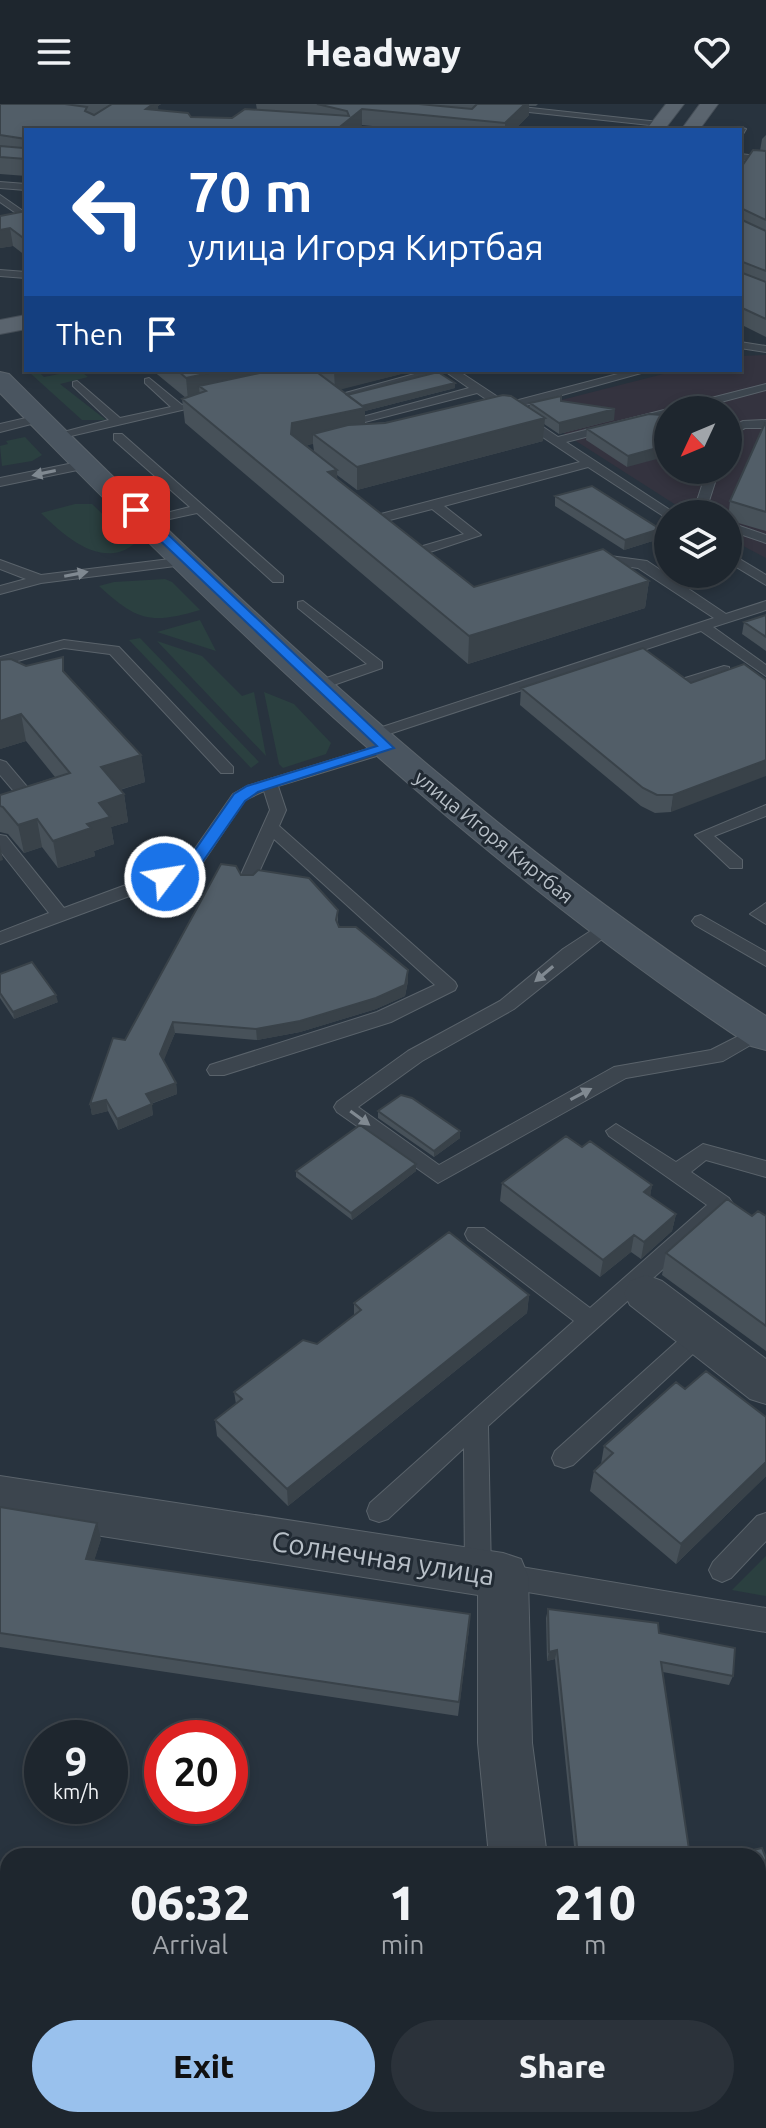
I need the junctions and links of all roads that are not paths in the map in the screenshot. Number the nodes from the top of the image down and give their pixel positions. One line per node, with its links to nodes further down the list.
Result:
1 (174, 104): 2 (lane)
2 (203, 104)
3 (576, 104): 8 (lane)
4 (627, 104): 9 (lane)
5 (675, 104): 11 (main road)
6 (709, 104): 12 (main road)
7 (488, 106): 8 (lane)
8 (571, 114): 9 (lane); 10 (lane)
9 (615, 119): 11 (lane)
10 (564, 127)
11 (657, 127)
12 (691, 128)
13 (742, 157): 14 (lane)
14 (766, 160)
15 (0, 185): 16 (lane)
16 (24, 187)
17 (0, 198): 18 (lane)
18 (24, 216)
19 (0, 273): 20 (lane)
20 (24, 275)
21 (24, 322): 22 (main road)
22 (0, 327)
23 (24, 340): 25 (main road)
24 (742, 345): 26 (lane)
25 (0, 346)
26 (766, 349)
27 (434, 372): 32 (lane)
28 (453, 372): 36 (lane)
29 (639, 372): 42 (lane)
30 (0, 379): 49 (main road, улица Игоря Киртбая)
31 (149, 381): 41 (lane)
32 (396, 382): 38 (lane); 40 (lane)
33 (77, 384): 51 (lane)
34 (766, 387): 37 (lane)
35 (321, 389): 38 (lane)
36 (478, 389): 40 (lane); 42 (lane)
37 (731, 396)
38 (333, 398): 46 (lane)
39 (217, 400): 41 (lane)
40 (427, 402): 46 (lane)
41 (179, 408): 51 (lane)
42 (503, 409): 53 (lane)
43 (766, 413): 45 (lane)
44 (654, 416): 53 (lane)
45 (742, 416)
46 (361, 419): 52 (lane)
47 (766, 424): 48 (lane)
48 (742, 426)
49 (49, 427): 50 (lane); 51 (lane); 55 (main road, улица Игоря Киртбая)
50 (0, 428)
51 (118, 429): 59 (lane)
52 (377, 433)
53 (556, 441): 54 (lane)
54 (591, 463): 57 (lane); 58 (lane)
55 (88, 464): 56 (lane, one-way to 56); 61 (main road, улица Игоря Киртбая)
56 (0, 482)
57 (434, 504): 60 (lane); 69 (lane)
58 (654, 506)
59 (199, 509): 61 (lane); 72 (lane)
60 (370, 509)
61 (147, 522): 66 (main road, улица Игоря Киртбая)
62 (742, 527): 64 (lane)
63 (742, 530): 65 (lane)
64 (766, 530)
65 (766, 539)
66 (186, 561): 71 (lane, one-way to 66); 83 (main road, улица Игоря Киртбая)
67 (573, 562): 77 (lane)
68 (0, 564): 71 (lane)
69 (437, 564)
70 (742, 565): 73 (lane)
71 (40, 579): 74 (lane)
72 (278, 579)
73 (766, 581)
74 (0, 590)
75 (303, 605): 83 (lane)
76 (766, 605): 77 (lane)
77 (725, 619): 78 (lane)
78 (703, 626): 79 (lane); 82 (lane)
79 (645, 658): 81 (lane); 84 (lane)
80 (0, 662): 86 (lane)
81 (724, 670)
82 (766, 672)
83 (320, 685): 84 (main road, улица Игоря Киртбая)
84 (379, 741): 87 (lane); 98 (main road, улица Игоря Киртбая)
85 (0, 765): 88 (lane)
86 (227, 770)
87 (269, 783): 90 (lane); 95 (lane)
88 (0, 808)
89 (766, 810): 92 (lane)
90 (273, 829): 93 (lane); 102 (lane)
91 (0, 840): 95 (lane)
92 (736, 864)
93 (248, 879)
94 (766, 909): 96 (lane)
95 (60, 915): 99 (lane)
96 (766, 918)
97 (701, 921): 100 (lane)
98 (606, 927): 101 (main road, улица Игоря Киртбая); 101 (lane, one-way to 101)
99 (0, 938)
100 (766, 960)
101 (764, 1032)
102 (217, 1070)
103 (616, 1131): 105 (lane)
104 (766, 1169): 105 (lane)
105 (676, 1172): 108 (lane)
106 (476, 1234): 108 (lane)
107 (646, 1293): 109 (street)
108 (589, 1320): 111 (lane)
109 (700, 1334): 110 (street); 112 (lane)
110 (766, 1385)
111 (476, 1422): 114 (lane); 117 (lane)
112 (564, 1458)
113 (0, 1498): 117 (street, Солнечная улица)
114 (379, 1511)
115 (766, 1524): 116 (lane)
116 (722, 1570)
117 (491, 1575): 118 (lane, Солнечная улица); 119 (street)
118 (766, 1620)
119 (517, 1848)

